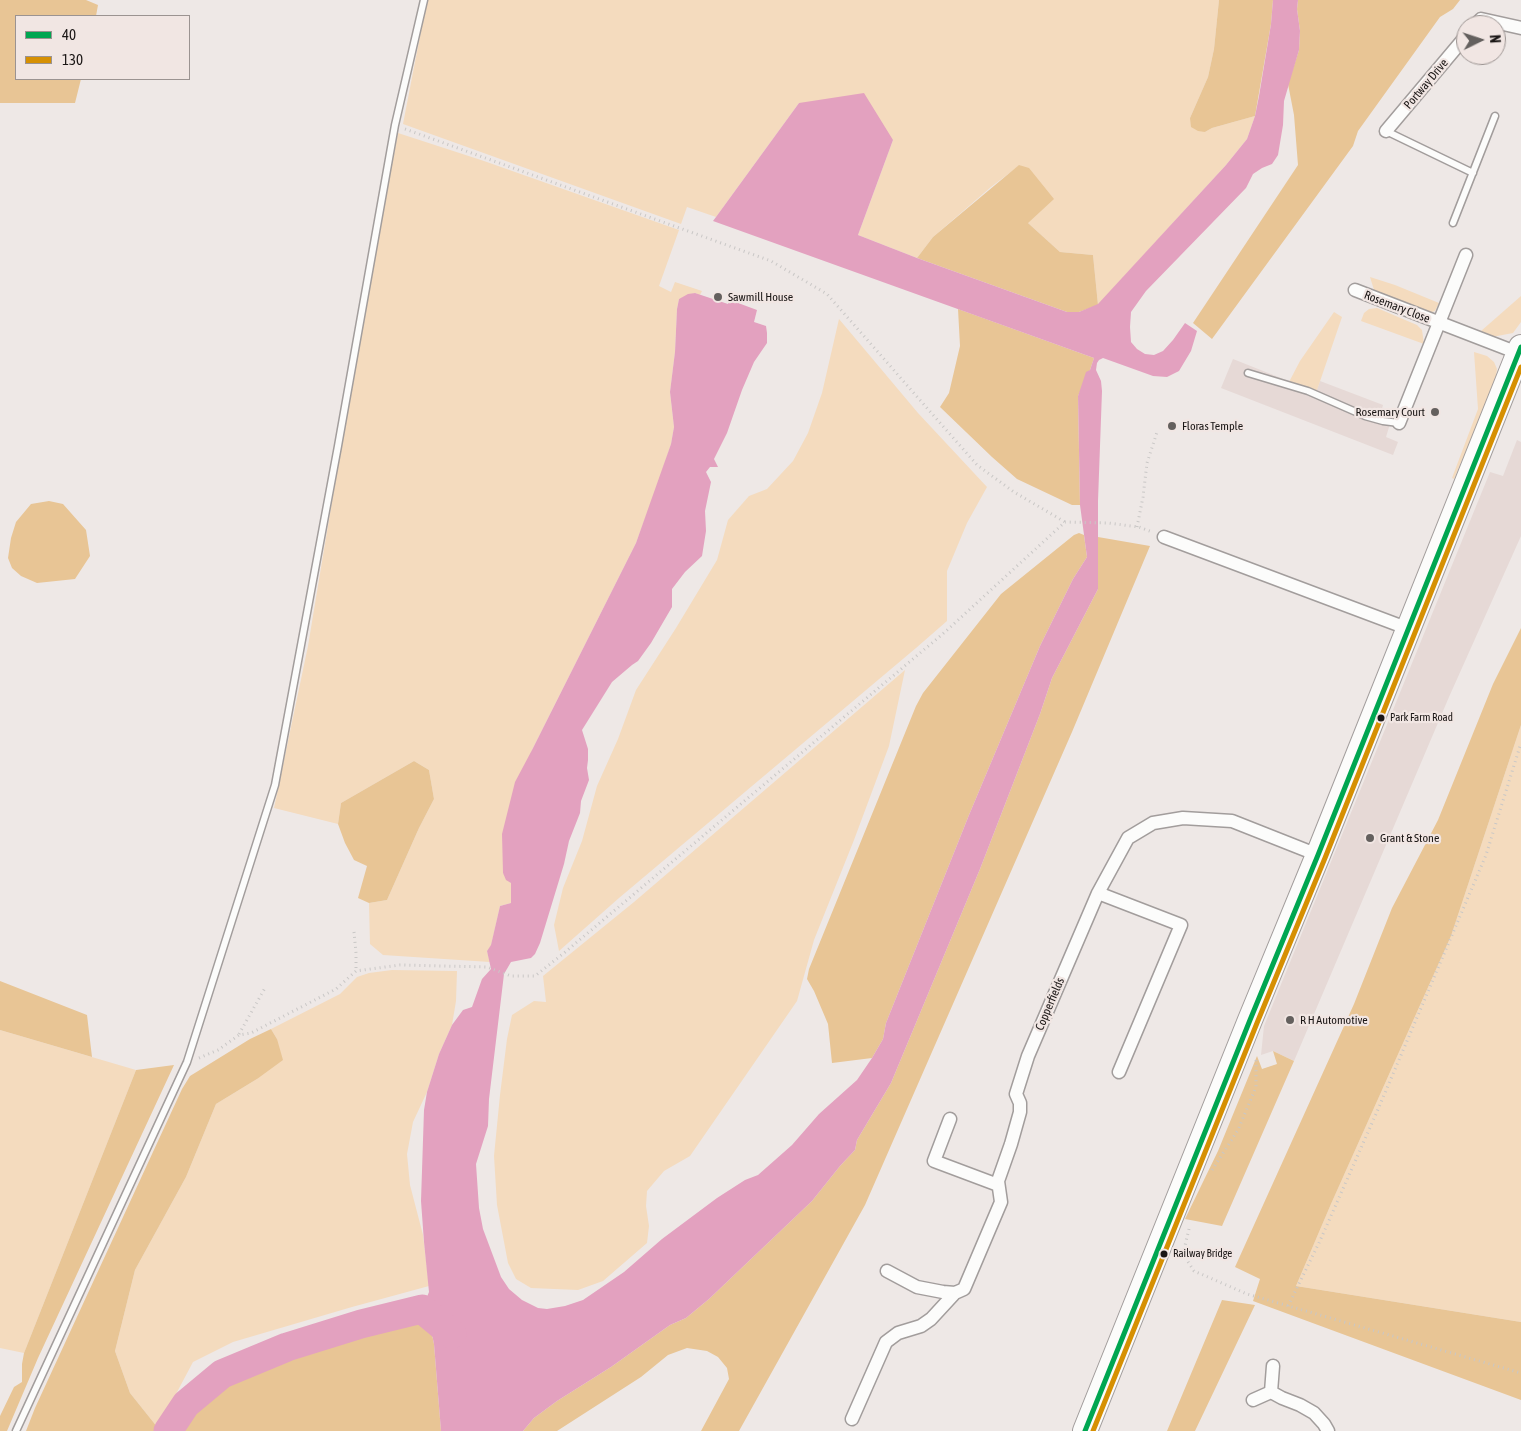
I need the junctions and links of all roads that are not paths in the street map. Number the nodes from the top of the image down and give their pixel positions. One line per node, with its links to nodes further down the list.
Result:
1 (424, 0): 28 (lane)
2 (1506, 25): 3 (street)
3 (1521, 28)
4 (1456, 48): 6 (street, Portway Drive)
5 (1495, 116): 7 (lane)
6 (1386, 131): 7 (lane)
7 (1473, 173): 8 (lane)
8 (1453, 223)
9 (1466, 255): 11 (street, Rosemary Close)
10 (1355, 290): 11 (street, Rosemary Close)
11 (1439, 323): 12 (street, Rosemary Close); 14 (street, Rosemary Close)
12 (1520, 350): 16 (highway)
13 (1248, 374): 14 (lane)
14 (1399, 422)
15 (1164, 537): 16 (street)
16 (1409, 629): 17 (highway)
17 (1318, 855): 18 (street, Copperfields); 29 (highway)
18 (1098, 893): 19 (street); 21 (street, Copperfields)
19 (1119, 1072)
20 (950, 1118): 21 (street)
21 (998, 1185): 23 (street, Copperfields)
22 (887, 1271): 23 (street)
23 (956, 1293): 27 (street, Copperfields)
24 (1274, 1366): 25 (street)
25 (1271, 1392): 26 (street); 30 (street)
26 (1253, 1400)
27 (852, 1419)
28 (16, 1431)
29 (1085, 1431)
30 (1328, 1431)

